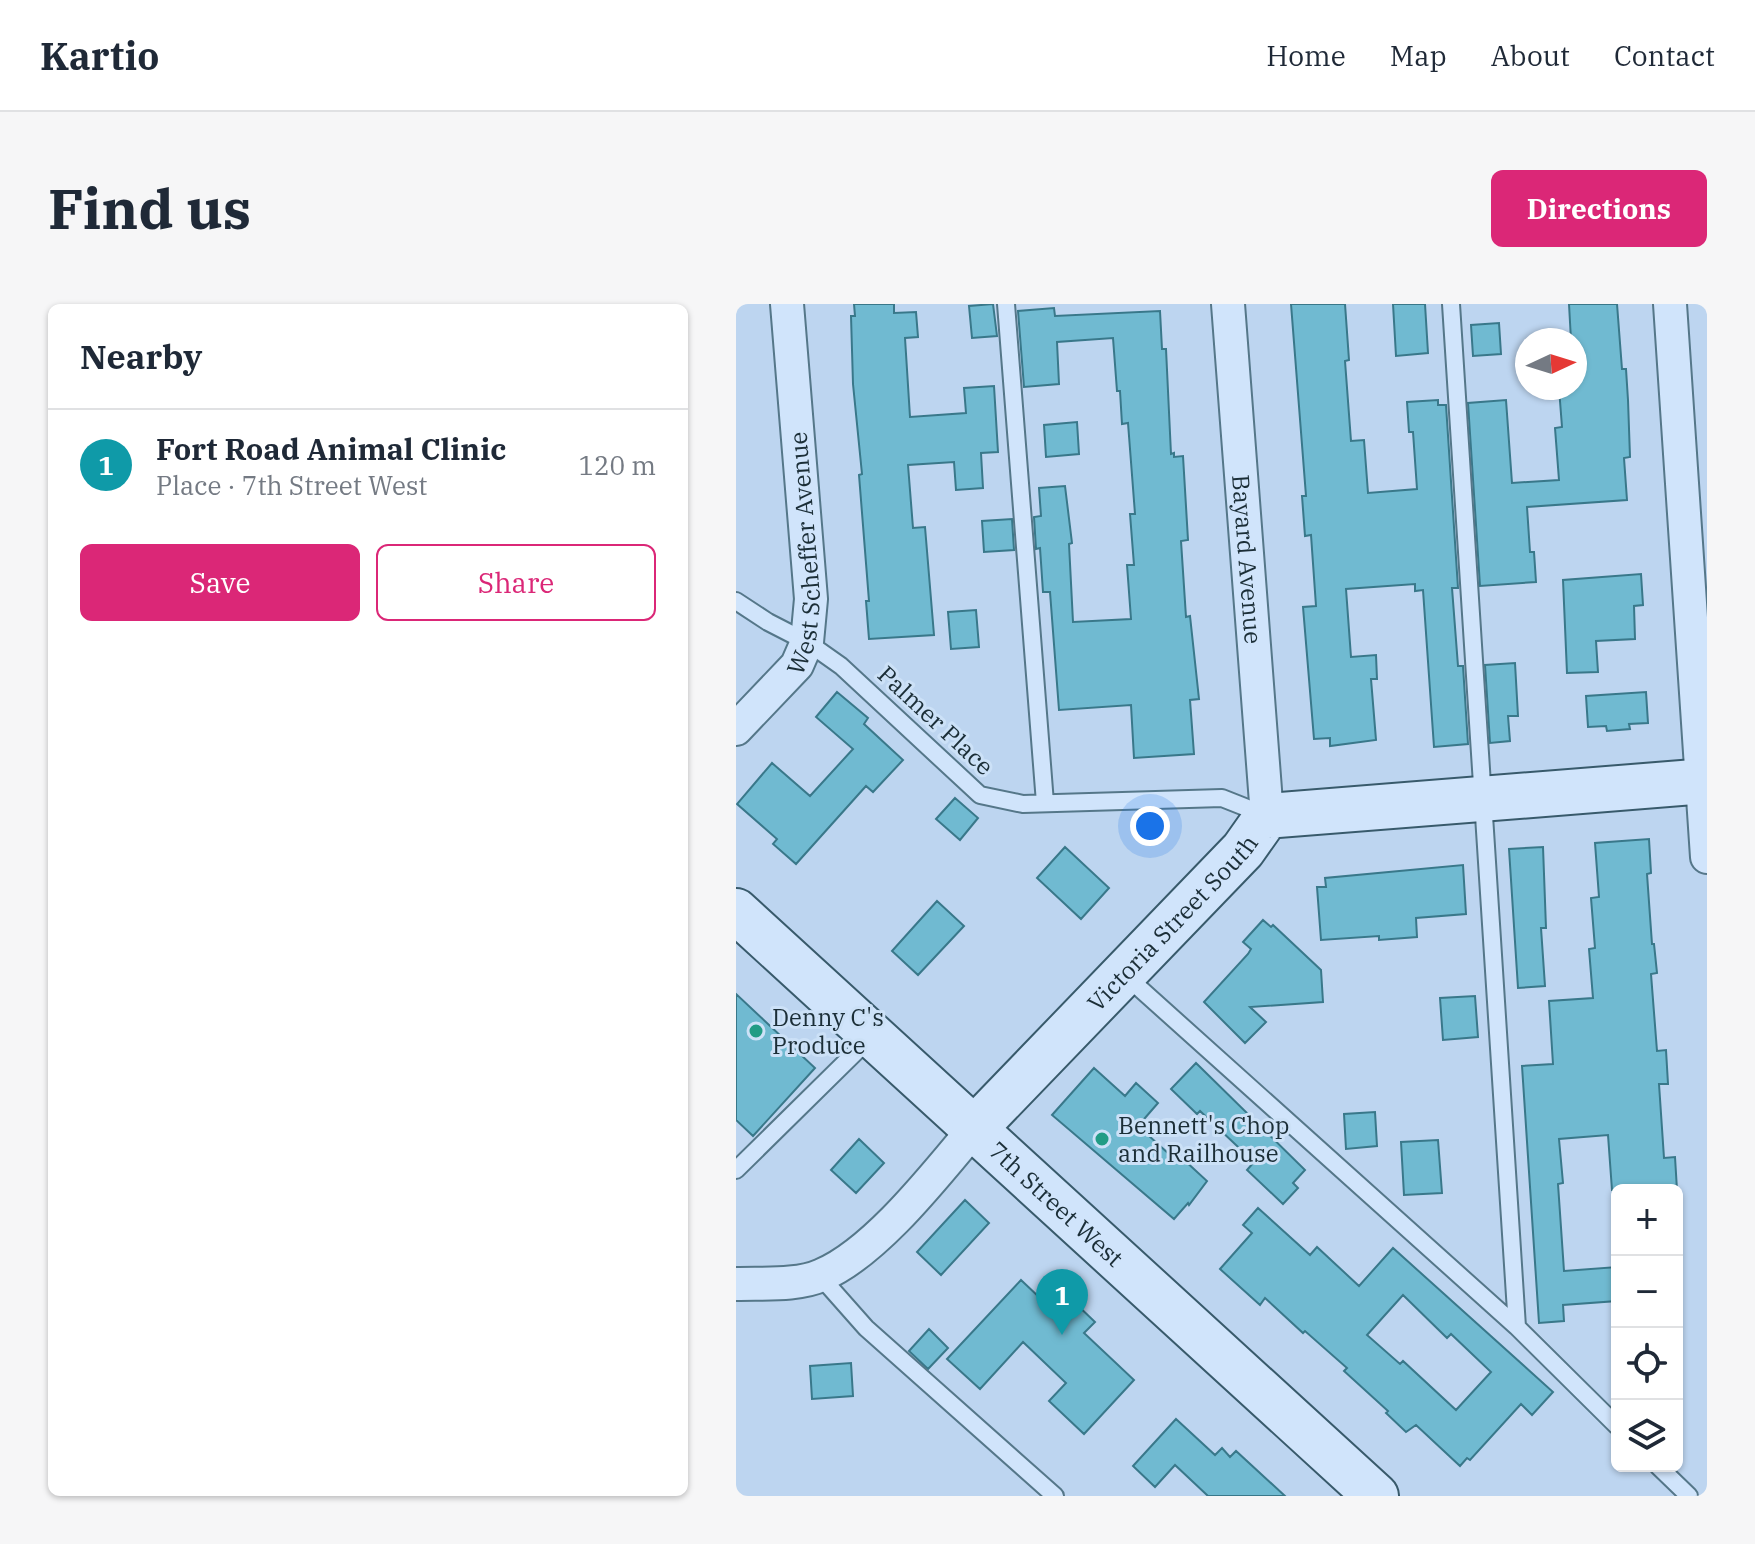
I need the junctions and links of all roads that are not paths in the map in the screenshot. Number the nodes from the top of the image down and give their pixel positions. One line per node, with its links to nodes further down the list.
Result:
1 (787, 304): 7 (street, West Scheffer Avenue)
2 (1006, 304): 11 (lane)
3 (1228, 304): 12 (street, Bayard Avenue)
4 (1451, 304): 10 (lane)
5 (1670, 304): 9 (street)
6 (736, 601): 7 (lane, Palmer Place)
7 (807, 642): 8 (street, West Scheffer Avenue); 11 (lane, Palmer Place)
8 (736, 729)
9 (1704, 781): 10 (street, Victoria Street South); 13 (street)
10 (1484, 799): 12 (street, Victoria Street South); 21 (lane)
11 (1045, 803): 12 (lane, Palmer Place)
12 (1267, 816): 15 (street, Victoria Street South)
13 (1707, 857)
14 (746, 926): 16 (street, 7th Street West)
15 (1124, 975): 17 (street, Victoria Street South); 21 (lane)
16 (872, 1037): 17 (street, 7th Street West); 18 (lane)
17 (974, 1129): 19 (street, Victoria Street South); 25 (street, 7th Street West)
18 (736, 1170)
19 (820, 1276): 20 (street, Victoria Street South); 24 (lane)
20 (736, 1284)
21 (1517, 1327): 22 (lane)
22 (1611, 1420)
23 (1664, 1472): 26 (lane)
24 (1055, 1496)
25 (1376, 1496)
26 (1689, 1496)

